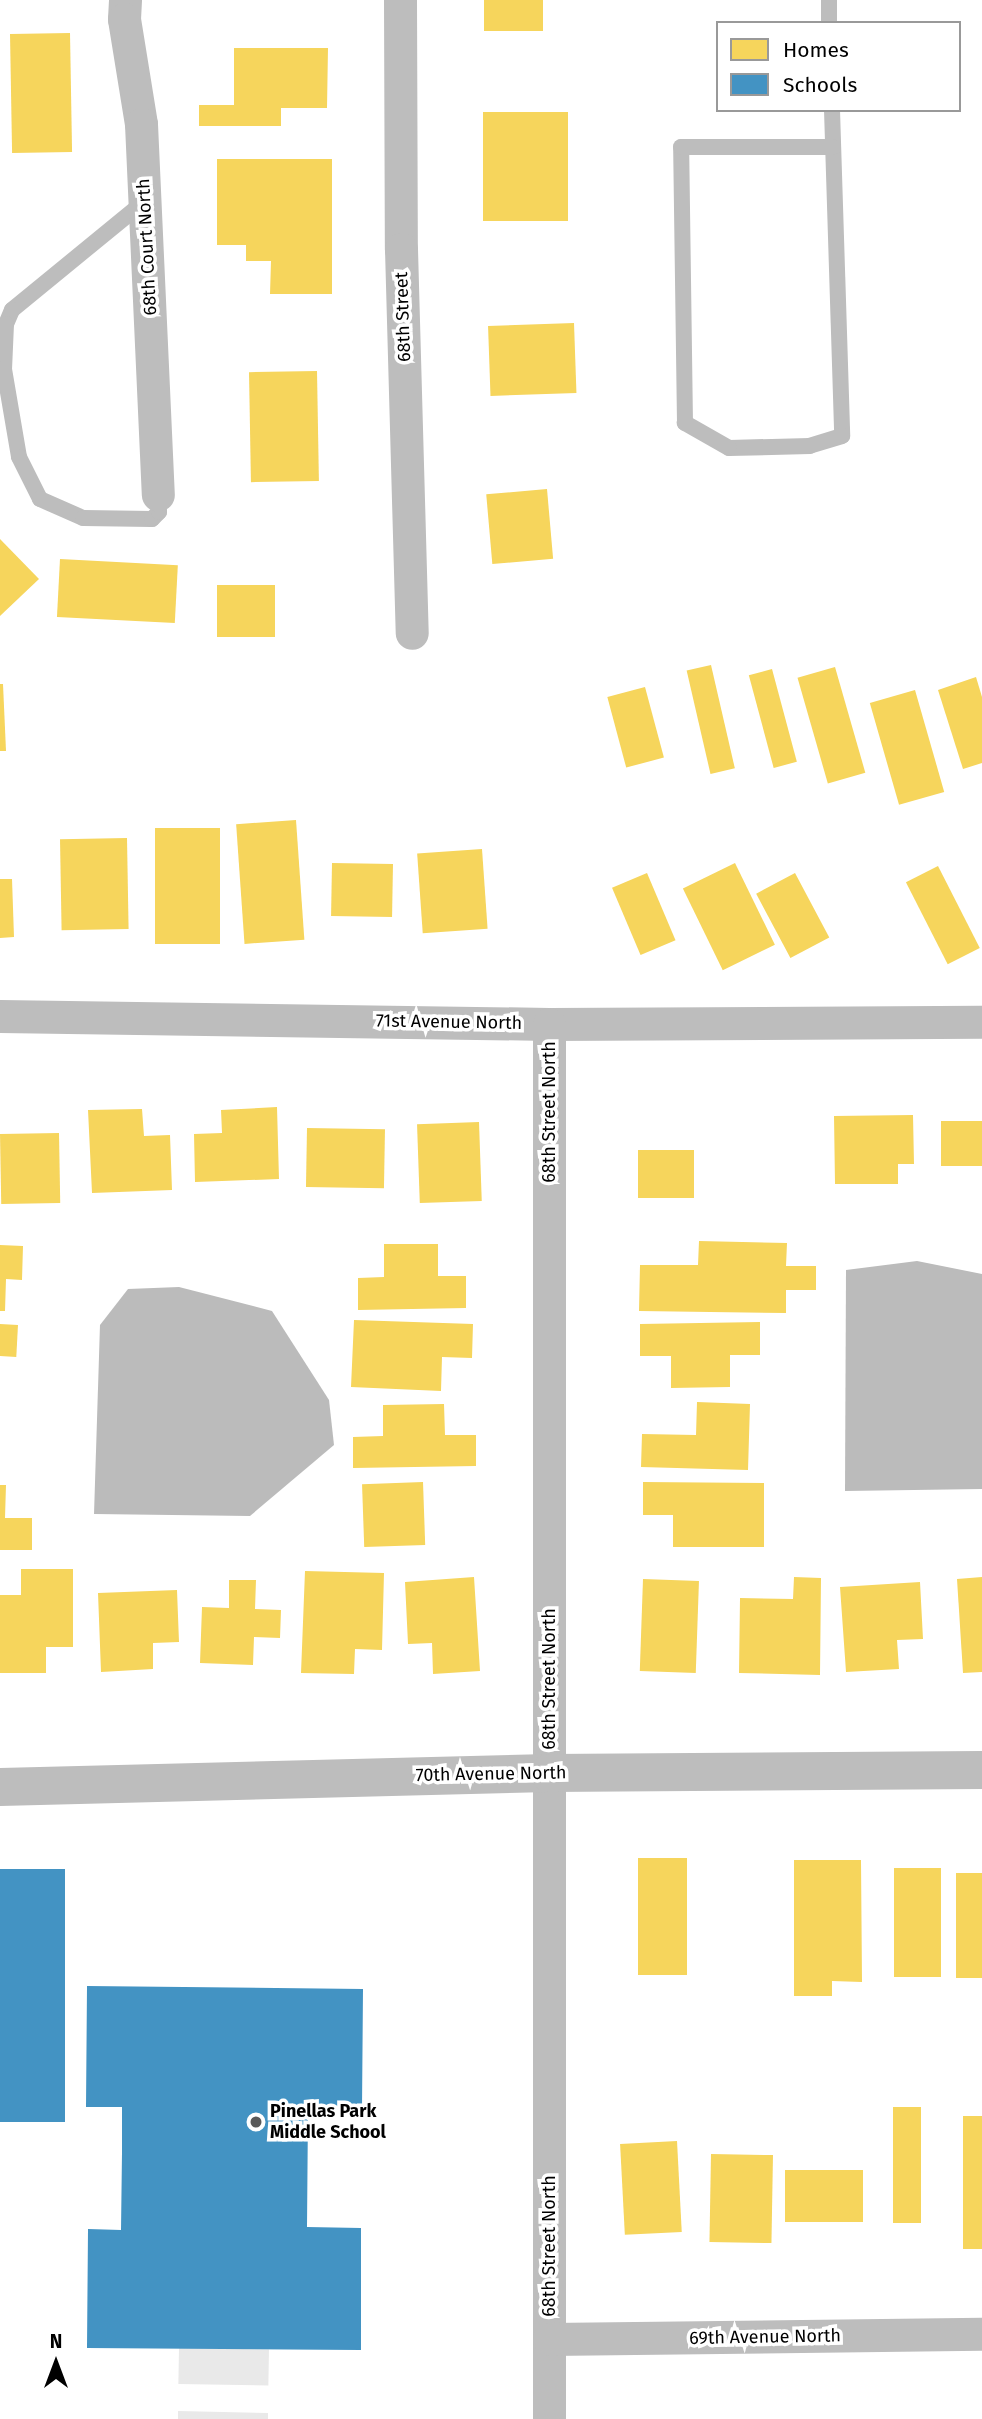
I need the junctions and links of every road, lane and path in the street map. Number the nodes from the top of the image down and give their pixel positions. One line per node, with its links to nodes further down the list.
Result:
1 (125, 0): 7 (street, 68th Court North)
2 (400, 0): 9 (street, 68th Street)
3 (829, 0): 4 (lane)
4 (830, 21)
5 (832, 112): 6 (lane)
6 (833, 146): 6 (lane)
7 (145, 201): 8 (street, 68th Court North); 8 (lane)
8 (158, 495)
9 (412, 633)
10 (0, 1016): 12 (street, 71st Avenue North)
11 (982, 1022): 12 (street, 71st Avenue North)
12 (549, 1024): 14 (street, 68th Street North)
13 (982, 1770): 14 (street, 70th Avenue North)
14 (549, 1773): 15 (street, 70th Avenue North); 17 (street, 68th Street North)
15 (0, 1787)
16 (982, 2334): 17 (street, 69th Avenue North)
17 (549, 2339): 18 (street, 68th Street North)
18 (549, 2419)

